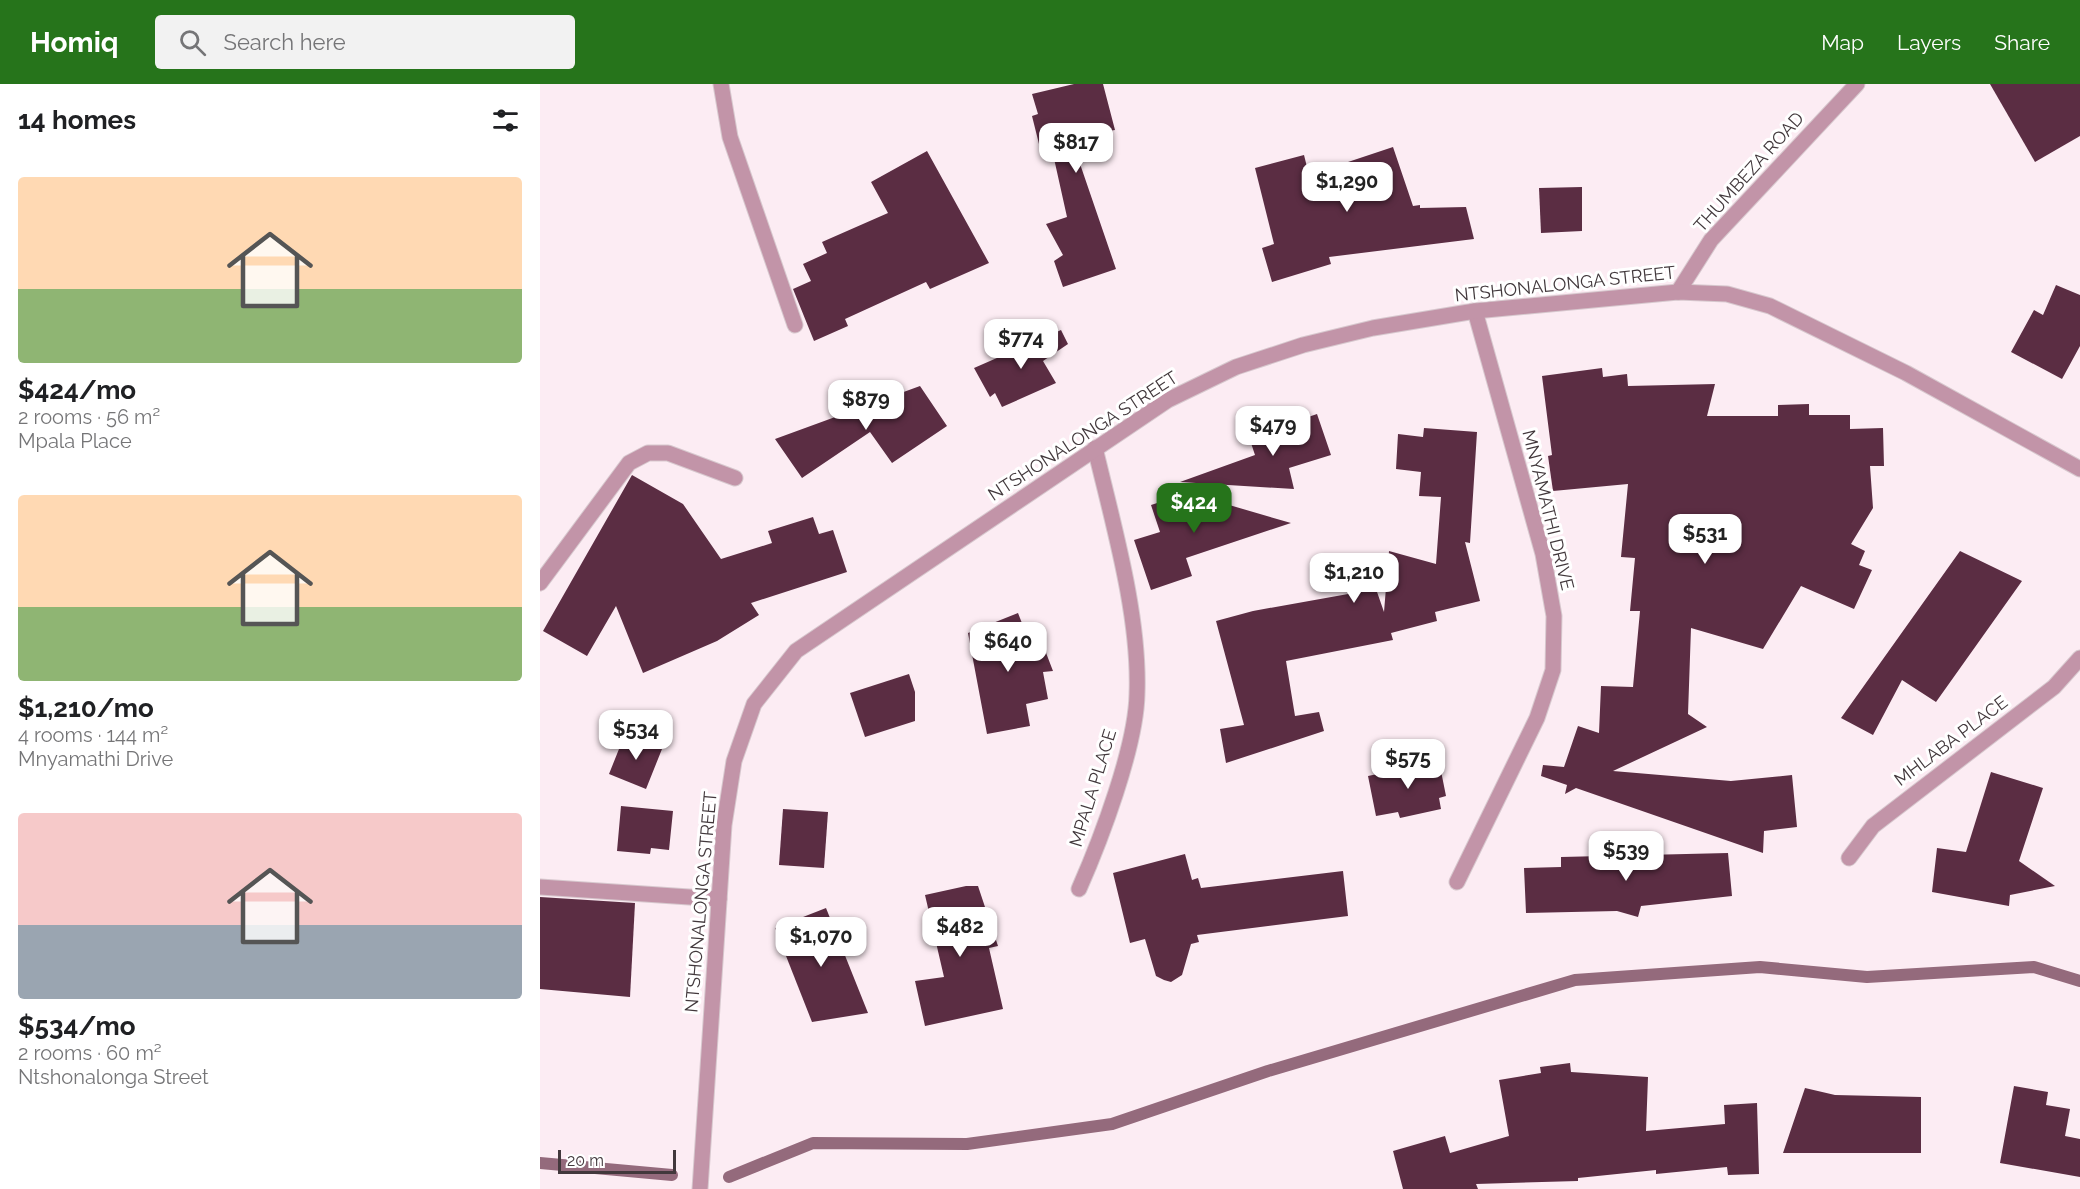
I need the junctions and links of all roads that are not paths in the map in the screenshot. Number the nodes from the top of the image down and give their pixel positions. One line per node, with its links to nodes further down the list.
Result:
1 (721, 84): 5 (street)
2 (1857, 84): 3 (street, THUMBEZA ROAD)
3 (1678, 292): 4 (street, NTSHONALONGA STREET); 7 (street, NTSHONALONGA STREET)
4 (1475, 311): 6 (street, NTSHONALONGA STREET); 12 (street, MNYAMATHI DRIVE)
5 (795, 325)
6 (1095, 448): 14 (street, MPALA PLACE); 15 (street, NTSHONALONGA STREET)
7 (2080, 469)
8 (735, 478): 9 (street)
9 (540, 583)
10 (2080, 658): 11 (street, MHLABA PLACE)
11 (1849, 858)
12 (1457, 882)
13 (540, 887): 15 (street)
14 (1079, 889)
15 (719, 899): 16 (street, NTSHONALONGA STREET)
16 (700, 1189)

